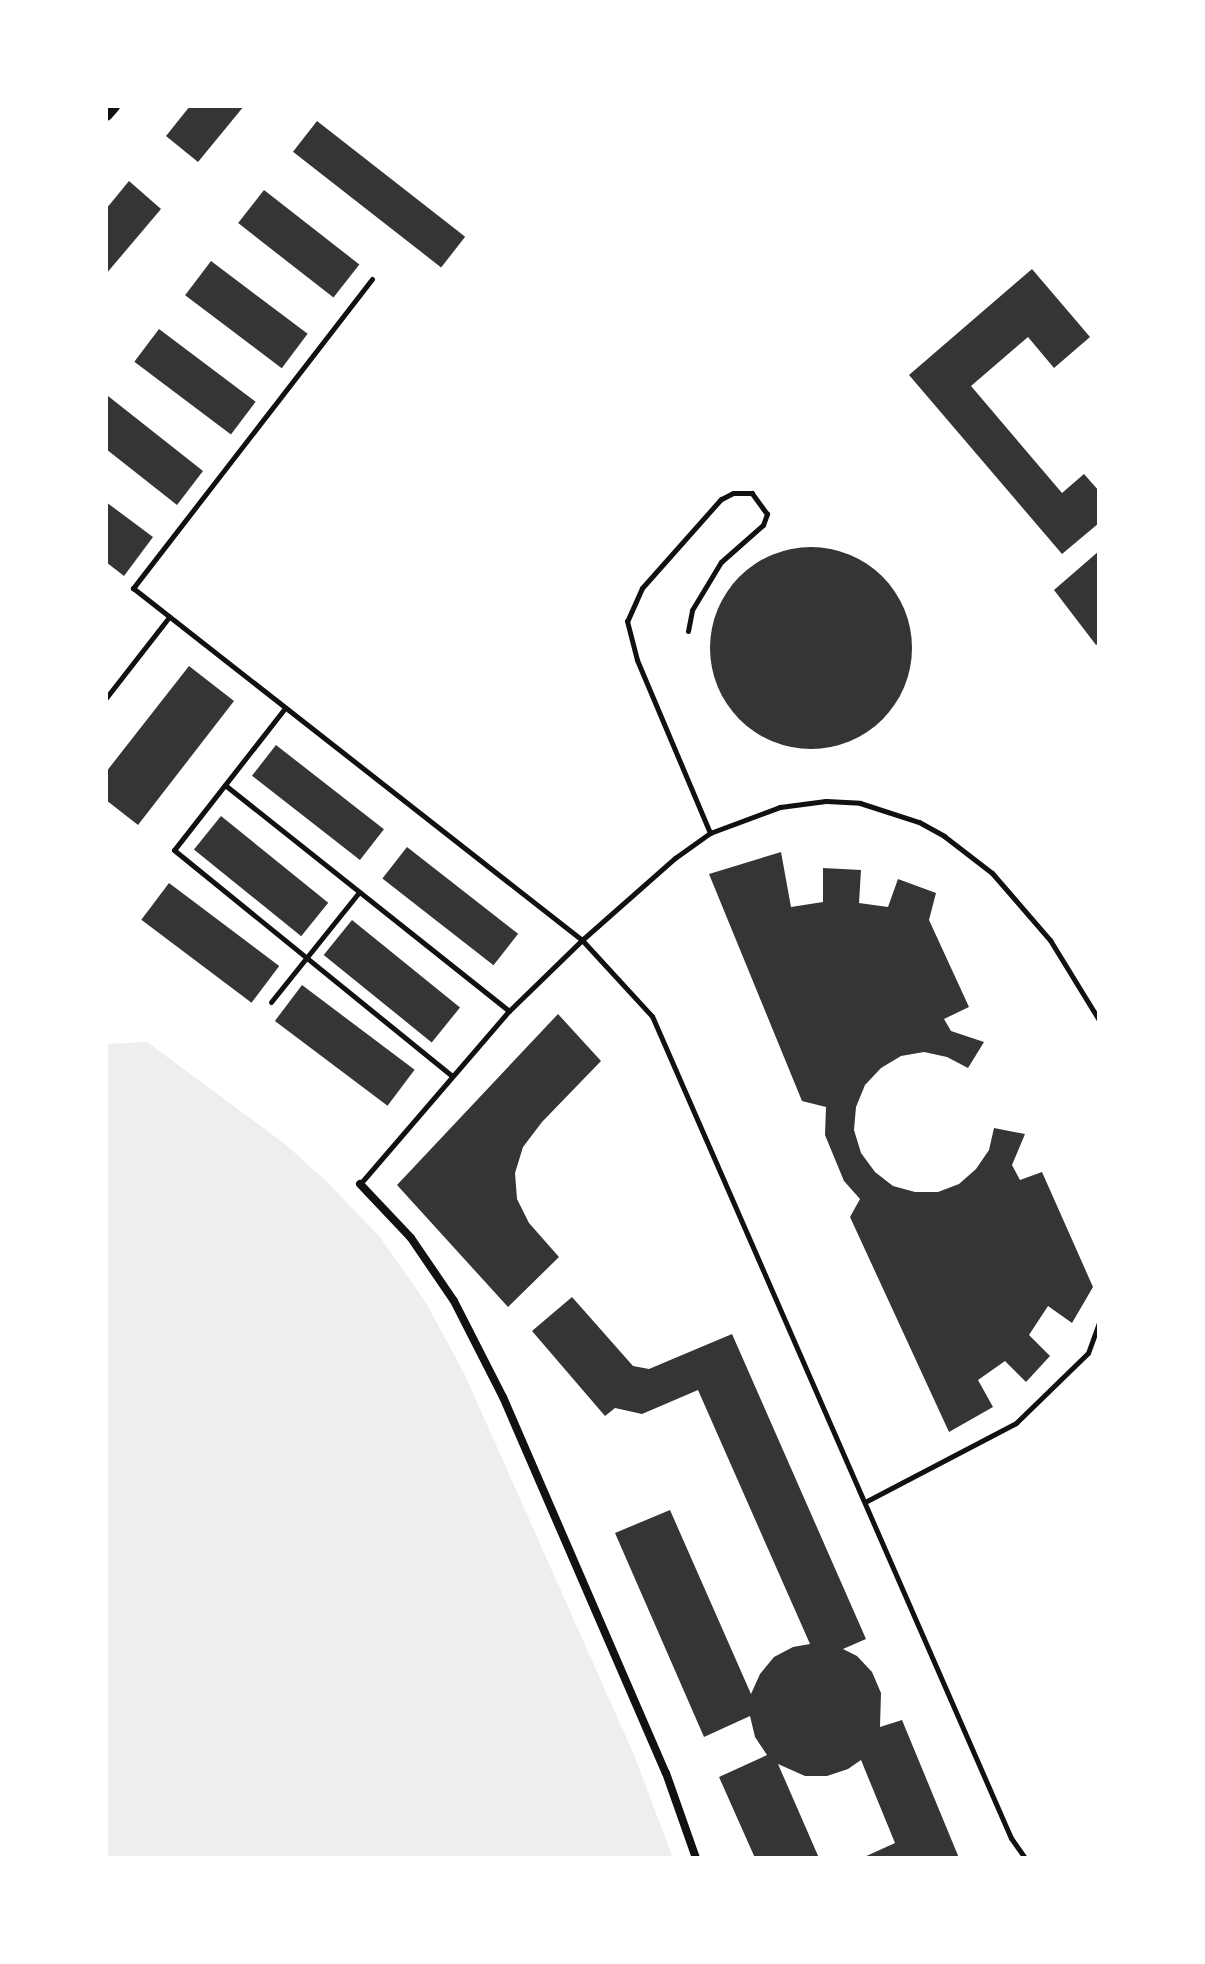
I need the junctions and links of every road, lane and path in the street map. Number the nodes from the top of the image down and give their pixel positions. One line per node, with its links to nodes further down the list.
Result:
1 (113, 106): 2 (main road)
2 (106, 114)
3 (372, 279): 4 (lane)
4 (169, 617): 6 (lane); 7 (lane)
5 (688, 631): 9 (lane)
6 (106, 698)
7 (285, 708): 8 (lane); 11 (lane)
8 (225, 784): 10 (lane); 12 (lane)
9 (710, 833): 11 (lane); 15 (lane)
10 (359, 892): 12 (lane); 14 (lane)
11 (582, 940): 14 (lane); 19 (lane)
12 (306, 956): 13 (lane); 16 (lane)
13 (271, 1002)
14 (509, 1011): 16 (lane)
15 (1099, 1020)
16 (452, 1076): 17 (lane)
17 (360, 1184): 20 (street)
18 (1099, 1323): 19 (lane)
19 (865, 1502): 21 (lane)
20 (696, 1858)
21 (1025, 1858)

